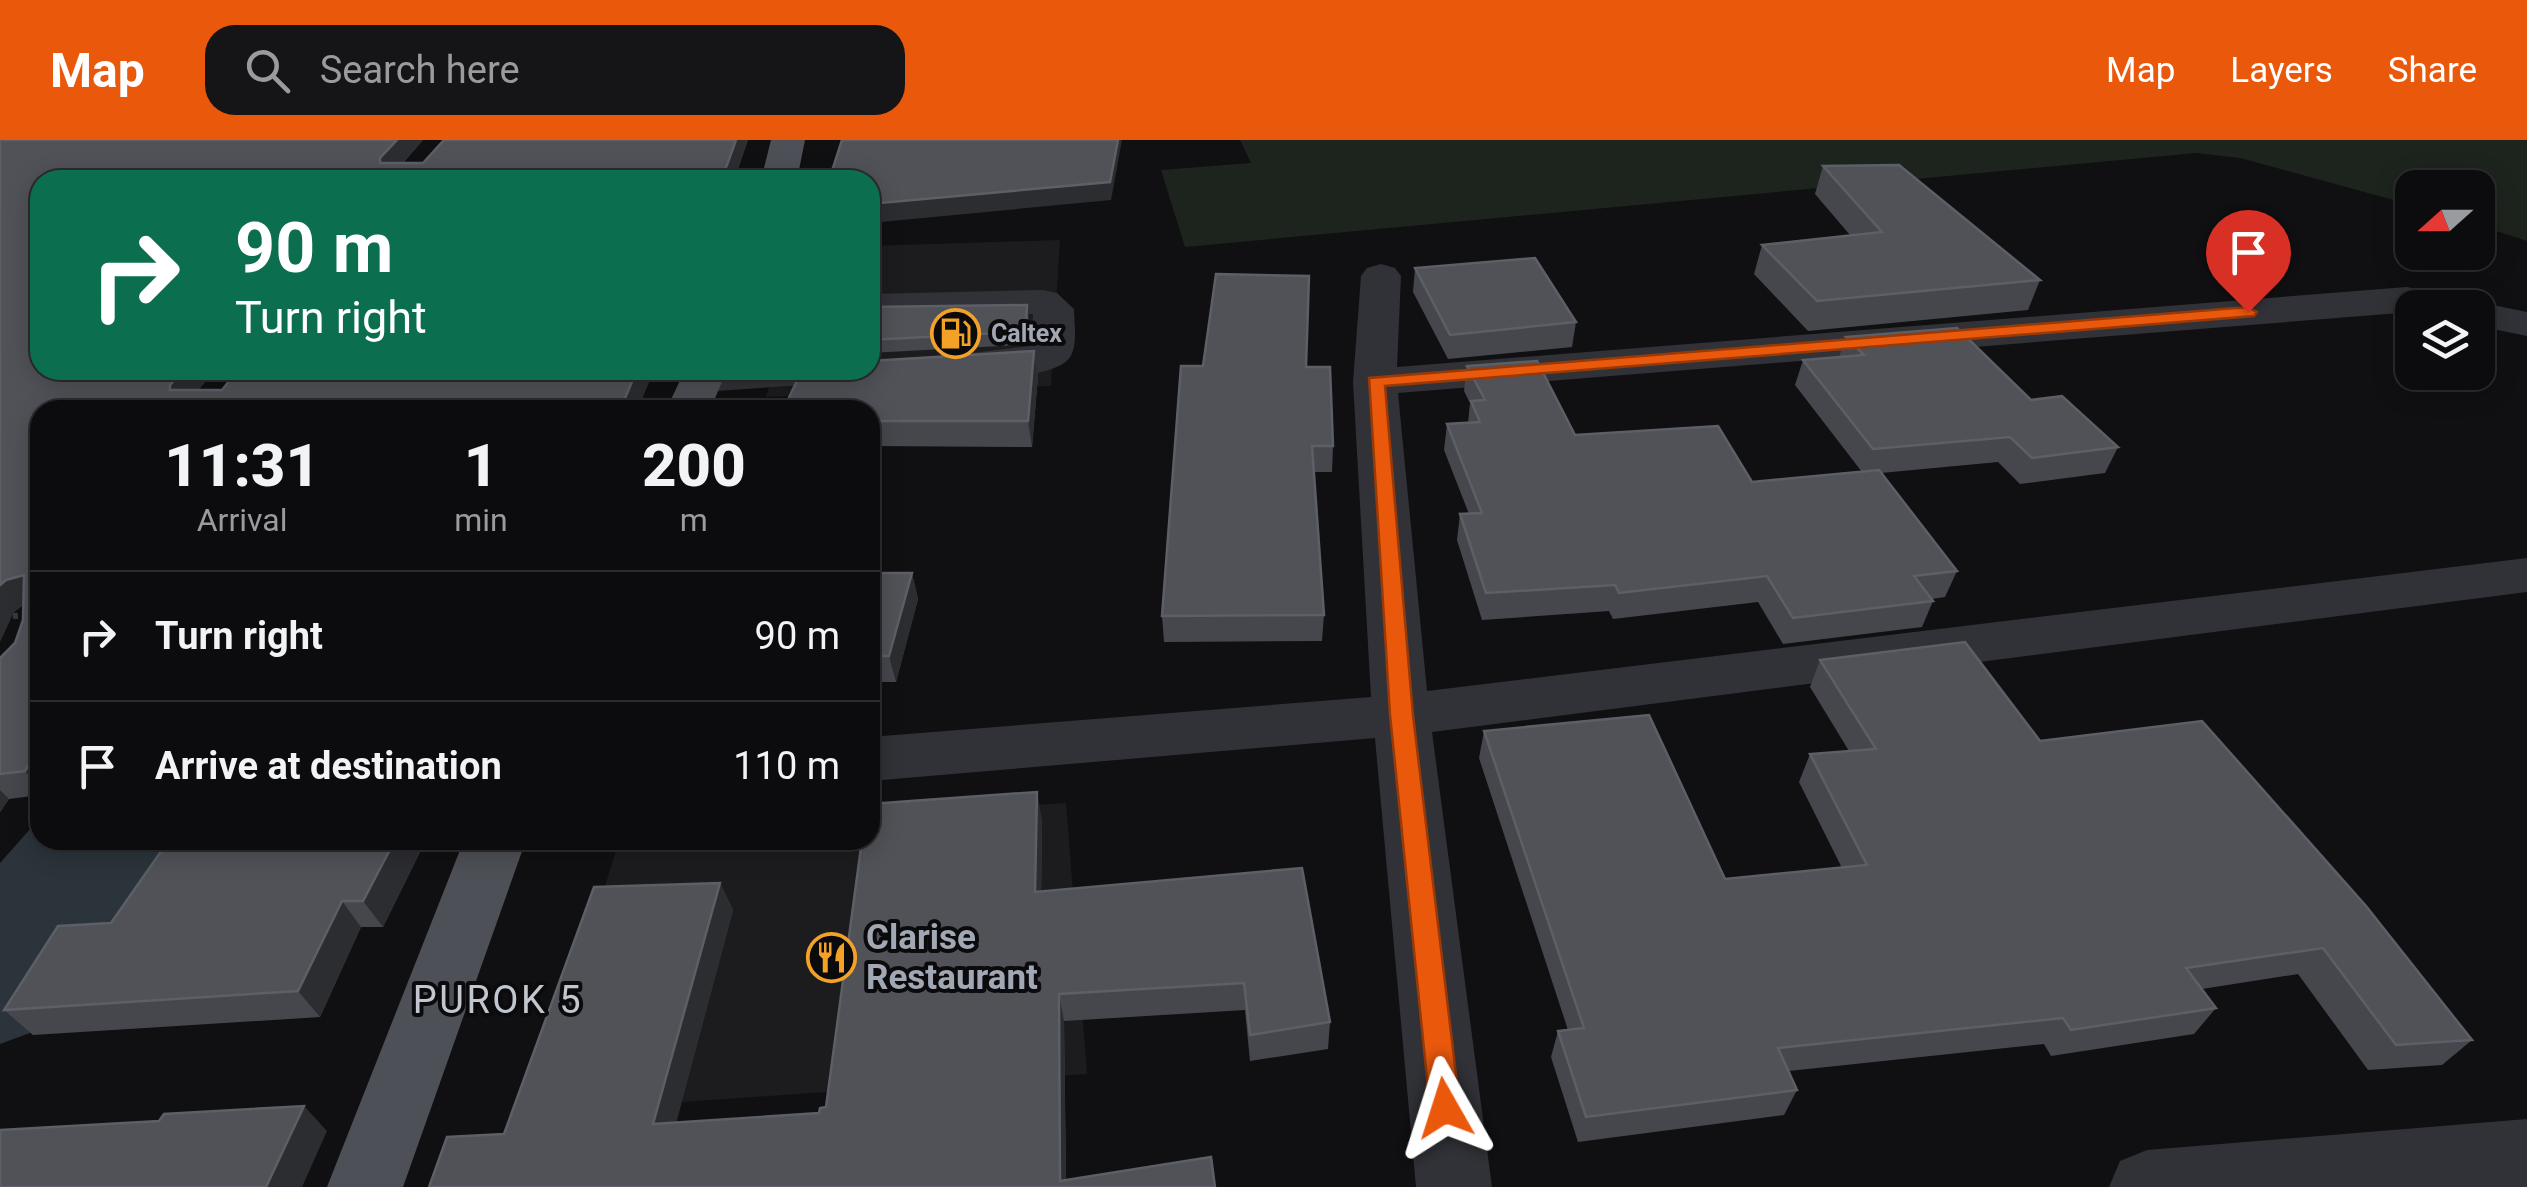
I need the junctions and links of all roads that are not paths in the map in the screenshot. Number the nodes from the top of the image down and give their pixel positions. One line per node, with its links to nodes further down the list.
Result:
1 (788, 140): 2 (main road)
2 (782, 170)
3 (1381, 276): 10 (street)
4 (2395, 300): 10 (street)
5 (880, 306): 8 (street)
6 (2495, 317): 7 (street)
7 (2527, 324)
8 (880, 373)
9 (781, 380): 11 (street)
10 (1376, 382): 13 (street)
11 (699, 386)
12 (2527, 575): 13 (street)
13 (1402, 715): 14 (street); 18 (street)
14 (880, 759)
15 (492, 850): 17 (main road)
16 (2527, 1156): 19 (street)
17 (365, 1187)
18 (1454, 1187)
19 (2148, 1187)

